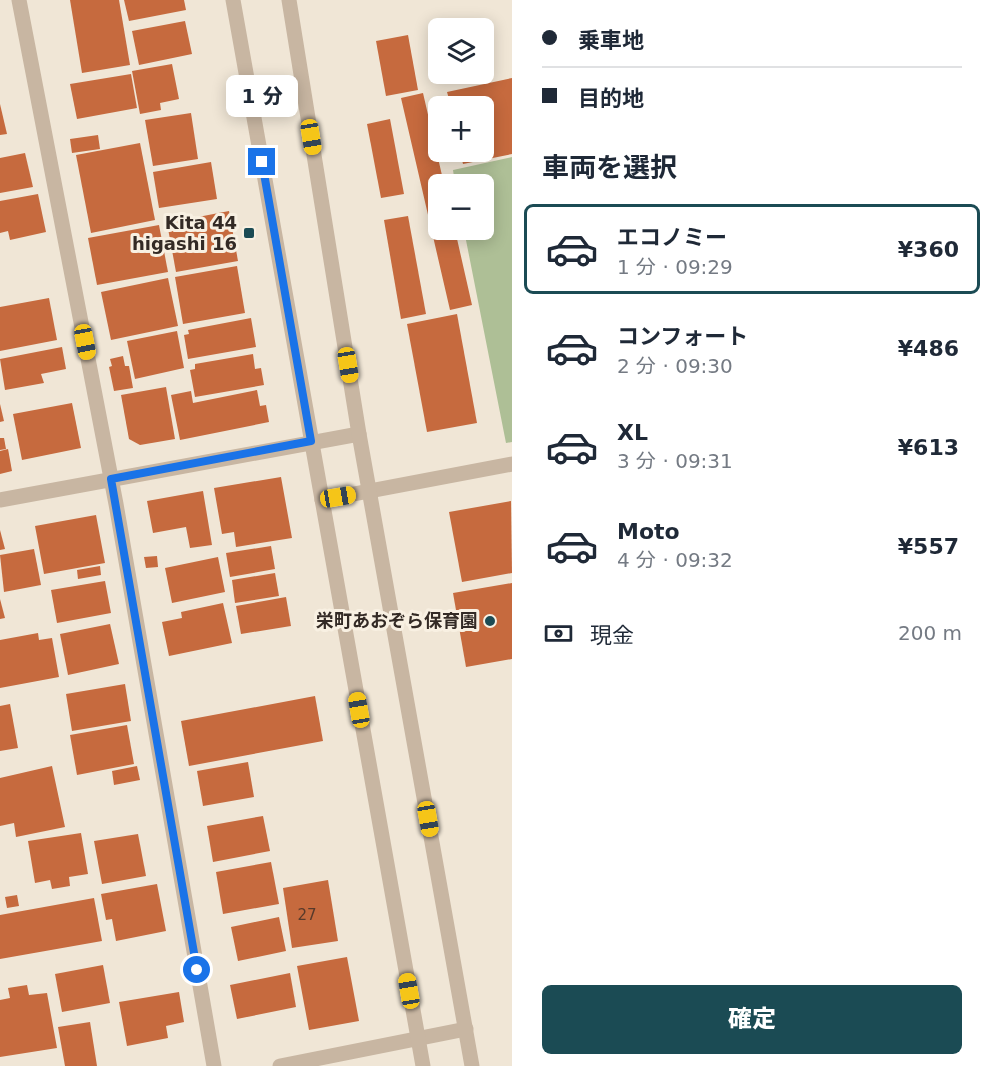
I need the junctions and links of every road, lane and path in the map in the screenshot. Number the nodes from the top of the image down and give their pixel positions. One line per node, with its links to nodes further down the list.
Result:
1 (19, 0): 7 (street)
2 (233, 0): 5 (street)
3 (289, 0): 4 (street)
4 (359, 434): 5 (street); 8 (street)
5 (311, 441): 7 (street); 10 (street)
6 (512, 464): 8 (street)
7 (111, 479): 9 (street); 13 (street)
8 (369, 491): 10 (street); 11 (street)
9 (0, 500)
10 (322, 500): 12 (street)
11 (466, 1029): 12 (street); 16 (street)
12 (418, 1037): 14 (street); 15 (street)
13 (214, 1066)
14 (279, 1066)
15 (423, 1066)
16 (472, 1066)

